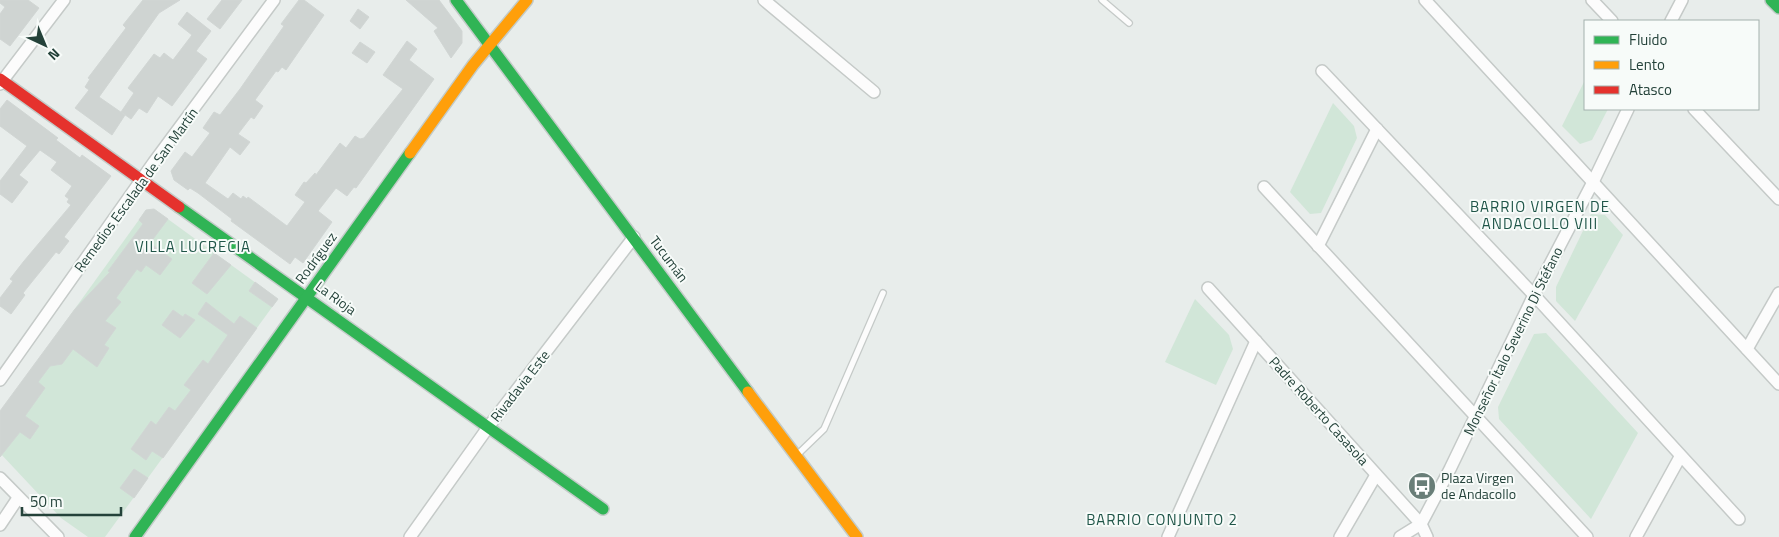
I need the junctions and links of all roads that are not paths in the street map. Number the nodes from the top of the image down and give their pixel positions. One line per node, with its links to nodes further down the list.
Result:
1 (64, 0): 17 (street)
2 (274, 0): 22 (street, Remedios Escalada de San Martín)
3 (456, 0): 15 (main road, Tucumán)
4 (526, 0): 15 (main road, Rodríguez)
5 (764, 0): 18 (street)
6 (1102, 0): 14 (lane)
7 (1592, 0): 12 (street)
8 (1682, 0): 13 (street)
9 (1771, 0): 11 (main road)
10 (1432, 3): 23 (street)
11 (1779, 8)
12 (1611, 20)
13 (1672, 20)
14 (1129, 23)
15 (489, 45): 26 (main road, Tucumán); 32 (main road, Rodríguez)
16 (1322, 70): 21 (street)
17 (1, 81): 22 (main road, La Rioja)
18 (874, 92)
19 (1628, 110): 23 (street, Monseñor Ítalo Severino Di Stéfano)
20 (1695, 110): 25 (street)
21 (1377, 129): 27 (street); 31 (street)
22 (142, 180): 32 (main road, La Rioja); 35 (street, Remedios Escalada de San Martín)
23 (1593, 182): 31 (street, Monseñor Ítalo Severino Di Stéfano); 34 (street)
24 (1264, 187): 27 (street)
25 (1779, 199)
26 (634, 237): 38 (street, Rivadavia Este); 39 (main road, Tucumán)
27 (1318, 246): 37 (street)
28 (1208, 288): 33 (street, Padre Roberto Casasola)
29 (883, 293): 39 (lane)
30 (1779, 293): 34 (street)
31 (1534, 295): 37 (street, Monseñor Ítalo Severino Di Stéfano); 40 (street)
32 (307, 296): 38 (main road, La Rioja); 49 (main road, Rodríguez)
33 (1256, 341): 41 (street, Padre Roberto Casasola); 52 (street)
34 (1747, 349): 36 (street)
35 (0, 380)
36 (1779, 384)
37 (1477, 418): 47 (street, Monseñor Ítalo Severino Di Stéfano); 56 (street)
38 (489, 426): 44 (main road, La Rioja); 50 (street, Rivadavia Este)
39 (796, 455): 51 (main road, Tucumán)
40 (1680, 457): 45 (street); 57 (street)
41 (1376, 475): 47 (street, Padre Roberto Casasola); 53 (street)
42 (0, 478): 43 (street)
43 (18, 498): 46 (street); 48 (street)
44 (603, 509)
45 (1739, 519)
46 (0, 524)
47 (1421, 524): 54 (street); 55 (street, Padre Roberto Casasola)
48 (58, 537)
49 (135, 537)
50 (410, 537)
51 (858, 537)
52 (1168, 537)
53 (1340, 537)
54 (1400, 537)
55 (1426, 537)
56 (1587, 537)
57 (1636, 537)

